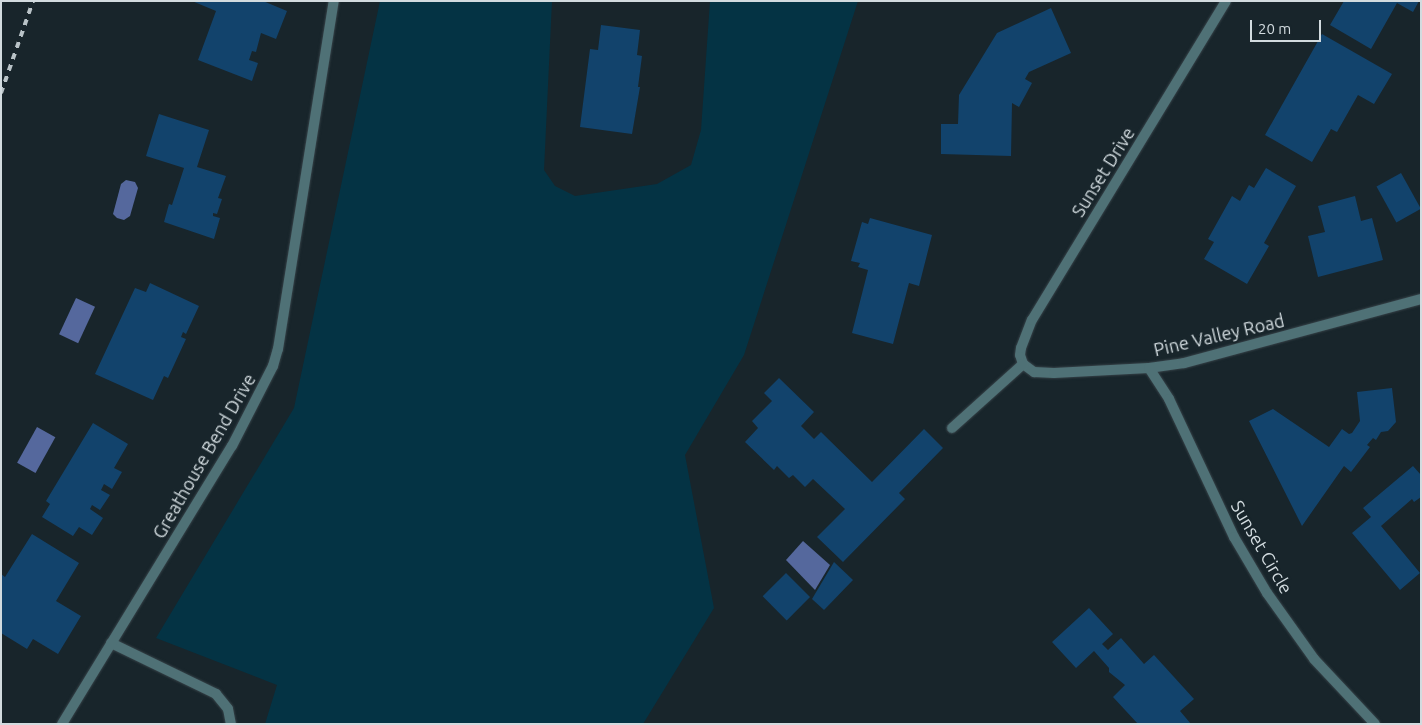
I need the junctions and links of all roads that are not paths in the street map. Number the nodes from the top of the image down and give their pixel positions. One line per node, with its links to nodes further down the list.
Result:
1 (334, 1): 7 (street, Greathouse Bend Drive)
2 (1226, 1): 4 (street, Sunset Drive)
3 (1421, 299): 5 (street, Pine Valley Road)
4 (1023, 364): 5 (street, Pine Valley Road); 6 (street)
5 (1149, 368): 10 (street, Sunset Circle)
6 (952, 428)
7 (111, 643): 8 (street, Greathouse Bend Drive); 9 (street)
8 (62, 724)
9 (231, 724)
10 (1375, 724)

